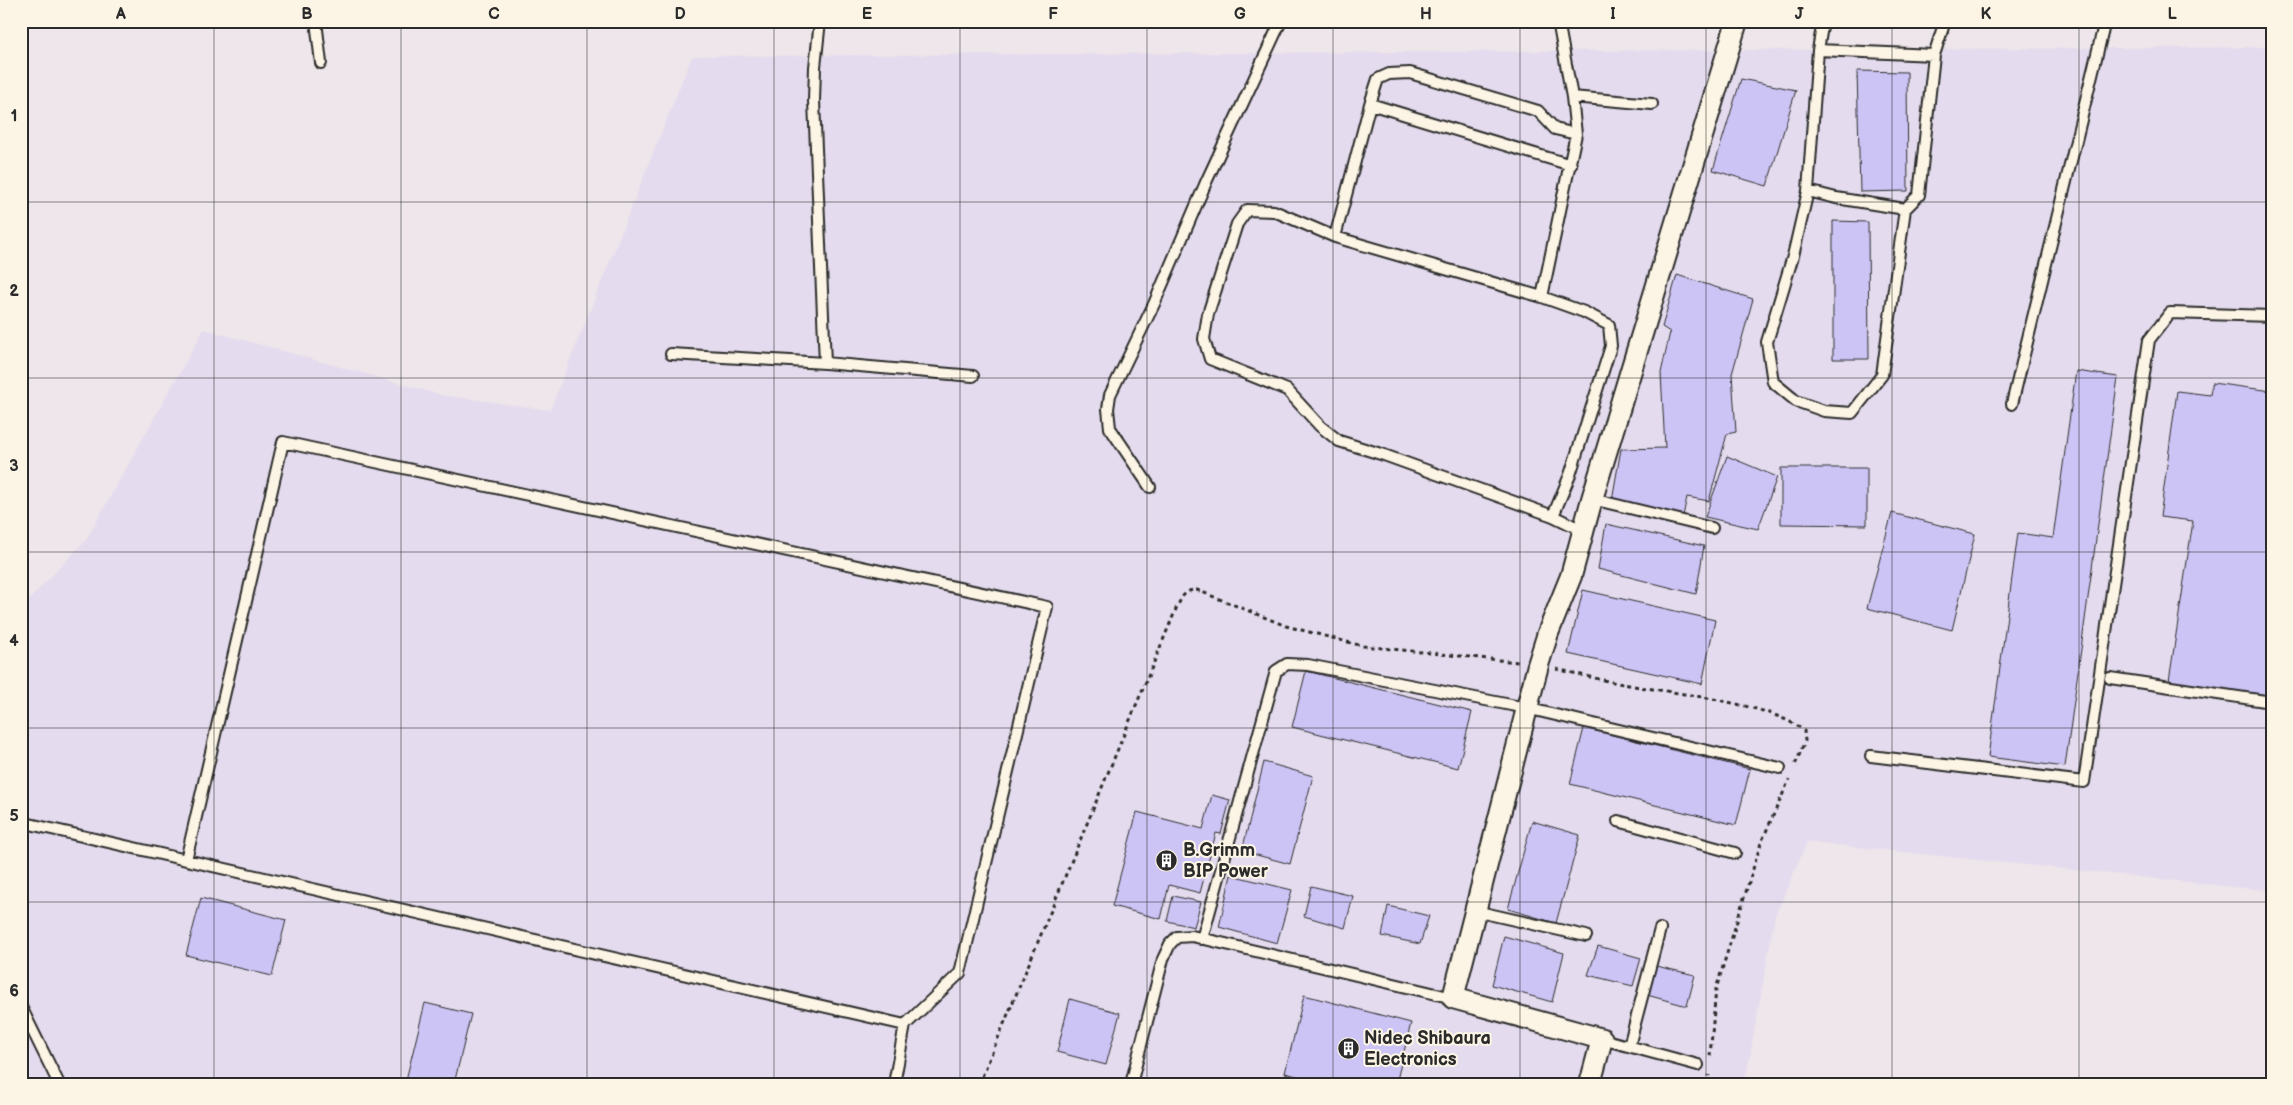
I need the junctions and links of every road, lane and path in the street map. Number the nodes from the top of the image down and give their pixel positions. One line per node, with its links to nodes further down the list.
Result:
1 (316, 21): 11 (lane)
2 (820, 21): 23 (lane)
3 (1281, 21): 26 (lane)
4 (1558, 21): 12 (lane)
5 (1738, 21): 27 (street)
6 (1823, 21): 9 (lane)
7 (1945, 21): 10 (lane)
8 (2105, 21): 25 (lane)
9 (1818, 50): 10 (lane); 17 (lane)
10 (1934, 55): 18 (lane)
11 (321, 63)
12 (1572, 97): 14 (lane); 15 (lane)
13 (1370, 104): 15 (lane); 16 (lane); 19 (lane)
14 (1652, 104)
15 (1576, 134): 16 (lane)
16 (1571, 165): 20 (lane)
17 (1808, 190): 18 (lane); 18 (lane)
18 (1905, 209)
19 (1335, 237): 20 (lane); 28 (lane)
20 (1542, 298): 28 (lane)
21 (2272, 316): 35 (lane)
22 (671, 354): 23 (lane)
23 (825, 364): 24 (lane)
24 (973, 376)
25 (2012, 404)
26 (1150, 486)
27 (1592, 499): 29 (lane); 30 (street)
28 (1553, 516): 30 (lane)
29 (1712, 528)
30 (1584, 531): 31 (street)
31 (1538, 664): 34 (street); 36 (path); 55 (path)
32 (2110, 678): 33 (lane)
33 (2272, 702)
34 (1526, 708): 37 (lane); 43 (street); 46 (lane)
35 (1871, 756)
36 (1794, 766)
37 (1780, 768)
38 (1791, 775): 58 (path)
39 (1618, 821): 41 (lane)
40 (21, 822): 42 (lane)
41 (1735, 853)
42 (186, 860): 49 (lane); 49 (lane)
43 (1475, 911): 45 (lane); 47 (street)
44 (1660, 929): 51 (lane)
45 (1586, 936)
46 (1202, 939): 47 (lane); 56 (lane)
47 (1453, 998): 50 (street)
48 (21, 1007): 53 (lane)
49 (905, 1025): 54 (lane)
50 (1602, 1039): 51 (lane); 57 (street)
51 (1629, 1046): 52 (lane)
52 (1698, 1065)
53 (60, 1084)
54 (894, 1084)
55 (979, 1084)
56 (1131, 1084)
57 (1590, 1084)
58 (1708, 1084)

